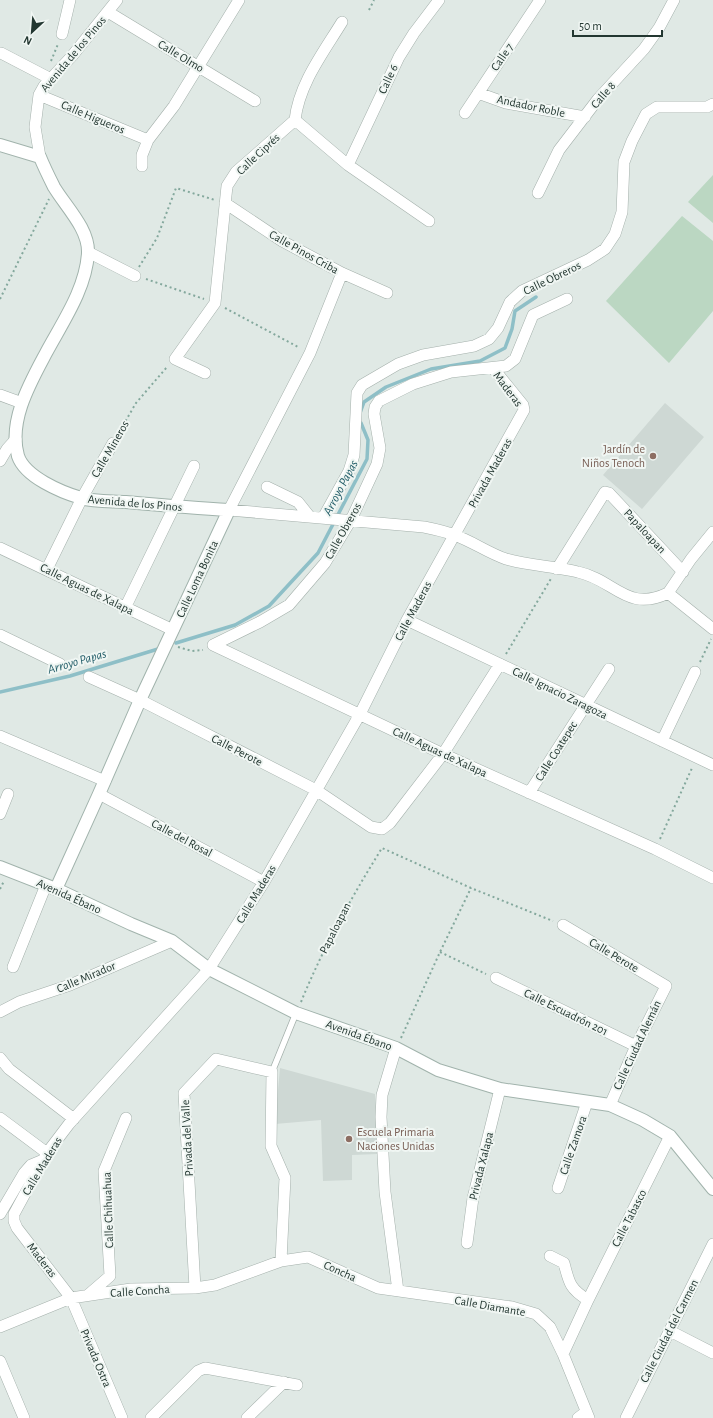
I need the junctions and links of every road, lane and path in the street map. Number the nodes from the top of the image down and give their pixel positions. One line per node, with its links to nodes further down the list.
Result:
1 (70, 0): 11 (street)
2 (117, 0): 9 (street, Avenida de los Pinos)
3 (238, 0): 13 (street)
4 (374, 0): 8 (path)
5 (439, 0): 25 (street, Calle 6)
6 (540, 0): 15 (street, Calle 7)
7 (674, 0): 20 (street, Calle 8)
8 (370, 10)
9 (108, 12): 13 (street, Calle Olmo); 14 (street, Avenida de los Pinos)
10 (342, 22): 21 (street)
11 (62, 34): 14 (path)
12 (1, 53): 14 (street)
13 (198, 66): 17 (street, Calle Olmo); 22 (street)
14 (51, 79): 16 (street, Avenida de los Pinos)
15 (478, 93): 19 (street, Calle 7); 20 (street, Andador Roble)
16 (39, 95): 22 (street, Calle Higueros); 24 (street, Avenida de los Pinos)
17 (255, 101)
18 (713, 104): 52 (street, Calle Obreros)
19 (464, 113)
20 (585, 117): 28 (street, Calle 8)
21 (295, 120): 25 (street); 29 (street, Calle Ciprés)
22 (148, 140): 26 (street)
23 (0, 145): 24 (street)
24 (40, 157): 27 (street, Avenida de los Pinos)
25 (348, 165): 30 (street)
26 (142, 166)
27 (54, 188): 31 (street, Avenida de los Pinos); 35 (path)
28 (538, 193)
29 (225, 203): 32 (street, Calle Pinos Criba); 33 (path); 37 (street, Calle Ciprés)
30 (429, 221)
31 (88, 252): 33 (street); 41 (street, Avenida de los Pinos)
32 (342, 273): 34 (street, Calle Pinos Criba); 50 (street, Calle Loma Bonita)
33 (136, 276)
34 (387, 293)
35 (0, 299)
36 (567, 299): 38 (street, Calle Obreros)
37 (176, 359): 39 (street); 44 (path, Calle Mineros)
38 (493, 368): 42 (street, Maderas); 53 (street, Calle Obreros)
39 (205, 373)
40 (0, 394): 41 (street)
41 (22, 403): 43 (street, Avenida de los Pinos)
42 (524, 410): 55 (street, Privada Maderas)
43 (16, 439): 45 (street); 48 (street, Avenida de los Pinos)
44 (113, 443): 48 (street, Calle Mineros)
45 (0, 461)
46 (194, 466): 49 (street)
47 (267, 487): 51 (street)
48 (82, 498): 49 (street, Avenida de los Pinos); 57 (street, Calle Mineros)
49 (175, 506): 50 (street, Avenida de los Pinos); 61 (street)
50 (228, 510): 51 (street, Avenida de los Pinos); 64 (street, Calle Loma Bonita)
51 (310, 517): 52 (street, Avenida de los Pinos)
52 (327, 518): 53 (street, Avenida de los Pinos)
53 (347, 520): 55 (street, Avenida de los Pinos); 67 (street, Calle Obreros)
54 (713, 532): 59 (street)
55 (455, 535): 58 (street, Avenida de los Pinos); 62 (street, Calle Maderas)
56 (0, 548): 57 (street, Calle Aguas de Xalapa)
57 (47, 569): 61 (street, Calle Aguas de Xalapa)
58 (557, 569): 59 (street, Papaloapan); 60 (street, Avenida de los Pinos); 70 (path)
59 (683, 572): 60 (street)
60 (668, 593): 63 (street)
61 (125, 608): 64 (street, Calle Aguas de Xalapa)
62 (407, 620): 70 (street, Calle Ignacio Zaragoza); 76 (street, Calle Maderas)
63 (713, 629)
64 (173, 630): 68 (street, Calle Loma Bonita)
65 (0, 635): 69 (street)
66 (713, 635): 72 (path)
67 (213, 645): 68 (path); 76 (street, Calle Aguas de Xalapa)
68 (164, 648): 74 (street, Calle Loma Bonita)
69 (60, 664)
70 (500, 664): 75 (street, Calle Ignacio Zaragoza); 79 (street)
71 (610, 669): 75 (street, Calle Coatepec)
72 (695, 672): 78 (street)
73 (89, 677): 74 (street, Calle Perote)
74 (140, 700): 82 (street, Calle Loma Bonita); 83 (street, Calle Perote)
75 (585, 705): 78 (street, Calle Ignacio Zaragoza); 84 (street, Calle Coatepec)
76 (360, 714): 79 (street, Calle Aguas de Xalapa); 83 (street, Calle Maderas)
77 (0, 736): 82 (street)
78 (662, 741): 80 (street, Calle Ignacio Zaragoza)
79 (443, 754): 83 (street, Calle Perote); 84 (street, Calle Aguas de Xalapa)
80 (697, 758): 81 (street, Calle Ignacio Zaragoza); 88 (path)
81 (713, 765)
82 (105, 781): 86 (street, Calle Loma Bonita)
83 (316, 790): 91 (street, Calle Maderas)
84 (529, 793): 88 (street, Calle Aguas de Xalapa)
85 (8, 794): 87 (street)
86 (99, 794): 91 (street, Calle del Rosal); 92 (street, Calle Loma Bonita)
87 (0, 814)
88 (655, 849): 90 (street, Calle Aguas de Xalapa)
89 (0, 867): 92 (street, Avenida Ébano)
90 (713, 878)
91 (264, 882): 98 (street, Calle Maderas)
92 (51, 887): 95 (street, Avenida Ébano); 97 (street)
93 (471, 888): 94 (path); 96 (path); 102 (path, Papaloapan)
94 (563, 925): 100 (street, Calle Perote)
95 (172, 941): 98 (street, Avenida Ébano); 101 (street, Calle Mirador)
96 (440, 952): 99 (path); 104 (path)
97 (13, 967)
98 (209, 969): 102 (street, Avenida Ébano); 112 (street, Calle Maderas)
99 (496, 978): 103 (street, Calle Escuadrón 201)
100 (666, 986): 103 (street, Calle Ciudad Alemán)
101 (0, 1012)
102 (296, 1012): 104 (street, Avenida Ébano); 106 (lane)
103 (636, 1046): 109 (street, Calle Ciudad Alemán)
104 (396, 1048): 107 (street, Avenida Ébano); 124 (street)
105 (0, 1058): 112 (street)
106 (272, 1072): 122 (street); 123 (street, Privada del Valle)
107 (500, 1089): 108 (street, Avenida Ébano); 119 (street, Privada Xalapa)
108 (587, 1102): 109 (street, Avenida Ébano); 115 (street, Calle Zamora)
109 (610, 1105): 113 (street, Avenida Ébano)
110 (0, 1118): 114 (street)
111 (126, 1118): 125 (street, Calle Chihuahua)
112 (74, 1119): 114 (street, Calle Maderas)
113 (670, 1136): 116 (street, Avenida Ébano); 127 (street, Calle Tabasco)
114 (45, 1156): 117 (street); 118 (street, Calle Maderas)
115 (558, 1188)
116 (713, 1189)
117 (0, 1214)
118 (14, 1221): 126 (street, Maderas)
119 (467, 1243)
120 (713, 1244): 129 (street, Calle Ciudad del Carmen)
121 (550, 1256): 127 (street)
122 (281, 1261): 123 (street, Calle Concha); 124 (street, Concha)
123 (195, 1288): 125 (street, Calle Concha)
124 (398, 1291): 131 (street, Calle Diamante)
125 (87, 1296): 126 (street, Calle Concha)
126 (71, 1298): 128 (street, Calle Concha); 137 (street, Privada Ostra)
127 (588, 1300): 131 (street, Calle Tabasco)
128 (0, 1327)
129 (670, 1330): 130 (street); 140 (street, Calle Ciudad del Carmen)
130 (713, 1353)
131 (564, 1354): 135 (street, Calle Diamante)
132 (0, 1360): 136 (street)
133 (284, 1382): 134 (street); 138 (street); 139 (street)
134 (297, 1385)
135 (584, 1416)
136 (24, 1418)
137 (122, 1418)
138 (151, 1418)
139 (247, 1418)
140 (626, 1418)

